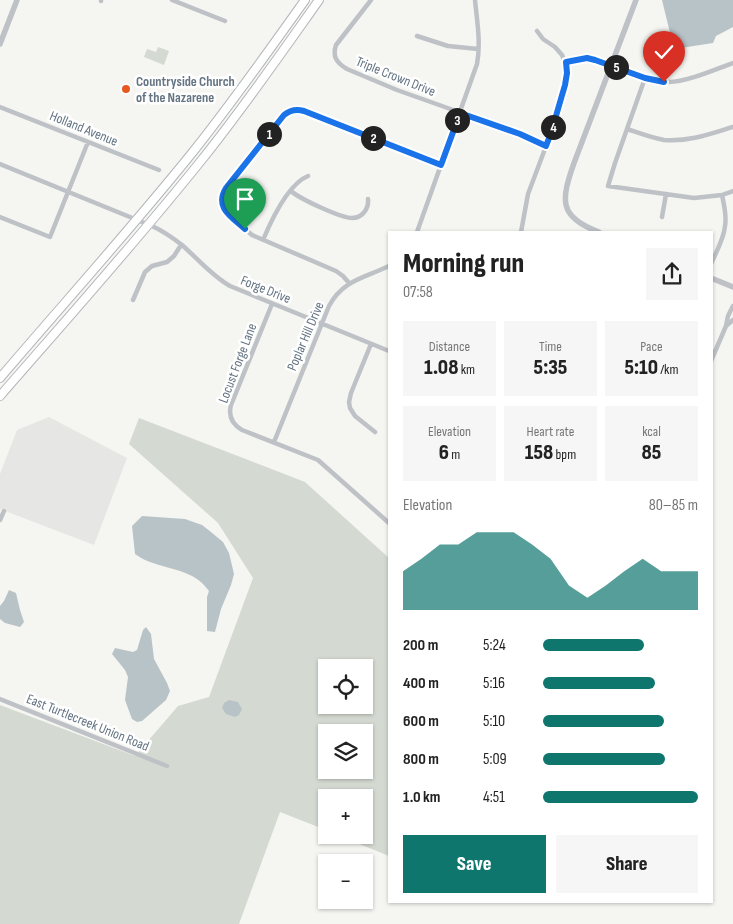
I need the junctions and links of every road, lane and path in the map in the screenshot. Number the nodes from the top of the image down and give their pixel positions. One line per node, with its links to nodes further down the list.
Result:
1 (17, 0): 11 (street)
2 (172, 0): 8 (street)
3 (305, 0): 35 (highway)
4 (319, 0): 36 (highway)
5 (370, 0): 18 (street, Triple Crown Drive)
6 (475, 0): 12 (street)
7 (636, 0): 15 (street)
8 (226, 21)
9 (537, 31): 13 (street)
10 (417, 36): 12 (street)
11 (0, 44)
12 (478, 49): 18 (street)
13 (566, 62): 15 (street); 22 (street)
14 (733, 63): 16 (street)
15 (612, 66): 16 (street); 39 (street)
16 (645, 78): 20 (street)
17 (0, 107): 21 (street, Holland Avenue)
18 (460, 113): 22 (street, Triple Crown Drive); 24 (street)
19 (733, 127): 20 (street)
20 (627, 129): 30 (street)
21 (88, 142): 25 (street, Holland Avenue); 29 (street)
22 (546, 146): 38 (street)
23 (0, 164): 29 (street, Forge Drive)
24 (441, 165): 37 (street); 40 (street)
25 (159, 170)
26 (308, 176): 27 (street)
27 (291, 191): 32 (street); 40 (street)
28 (733, 191): 31 (street)
29 (69, 192): 34 (street); 35 (street, Forge Drive)
30 (666, 194): 31 (street); 33 (street)
31 (722, 195): 42 (street)
32 (368, 200)
33 (662, 217)
34 (0, 218)
35 (137, 219): 36 (street, Forge Drive); 56 (highway)
36 (148, 224): 41 (street, Forge Drive); 53 (highway)
37 (417, 231)
38 (521, 231)
39 (596, 231)
40 (263, 240): 45 (street)
41 (181, 245): 47 (street); 48 (street, Forge Drive)
42 (713, 259)
43 (388, 266): 45 (street, Poplar Hill Drive)
44 (713, 279): 46 (street)
45 (349, 283): 51 (street, Poplar Hill Drive)
46 (733, 287)
47 (133, 300)
48 (272, 304): 51 (street, Forge Drive); 63 (street, Locust Forge Lane)
49 (733, 306): 52 (street)
50 (733, 320): 52 (street)
51 (322, 324): 54 (street, Forge Drive); 63 (street, Poplar Hill Drive)
52 (726, 326): 57 (street)
53 (50, 338): 60 (highway); 61 (highway)
54 (371, 344): 55 (street, Forge Drive); 62 (street)
55 (388, 351)
56 (20, 355): 58 (highway); 59 (highway)
57 (713, 356)
58 (0, 372)
59 (0, 378)
60 (0, 396)
61 (0, 402)
62 (375, 432)
63 (274, 442): 66 (street, Locust Forge Lane)
64 (4, 511): 65 (street)
65 (0, 520)
66 (388, 522)
67 (0, 699): 68 (street, East Turtlecreek Union Road)
68 (167, 766)

